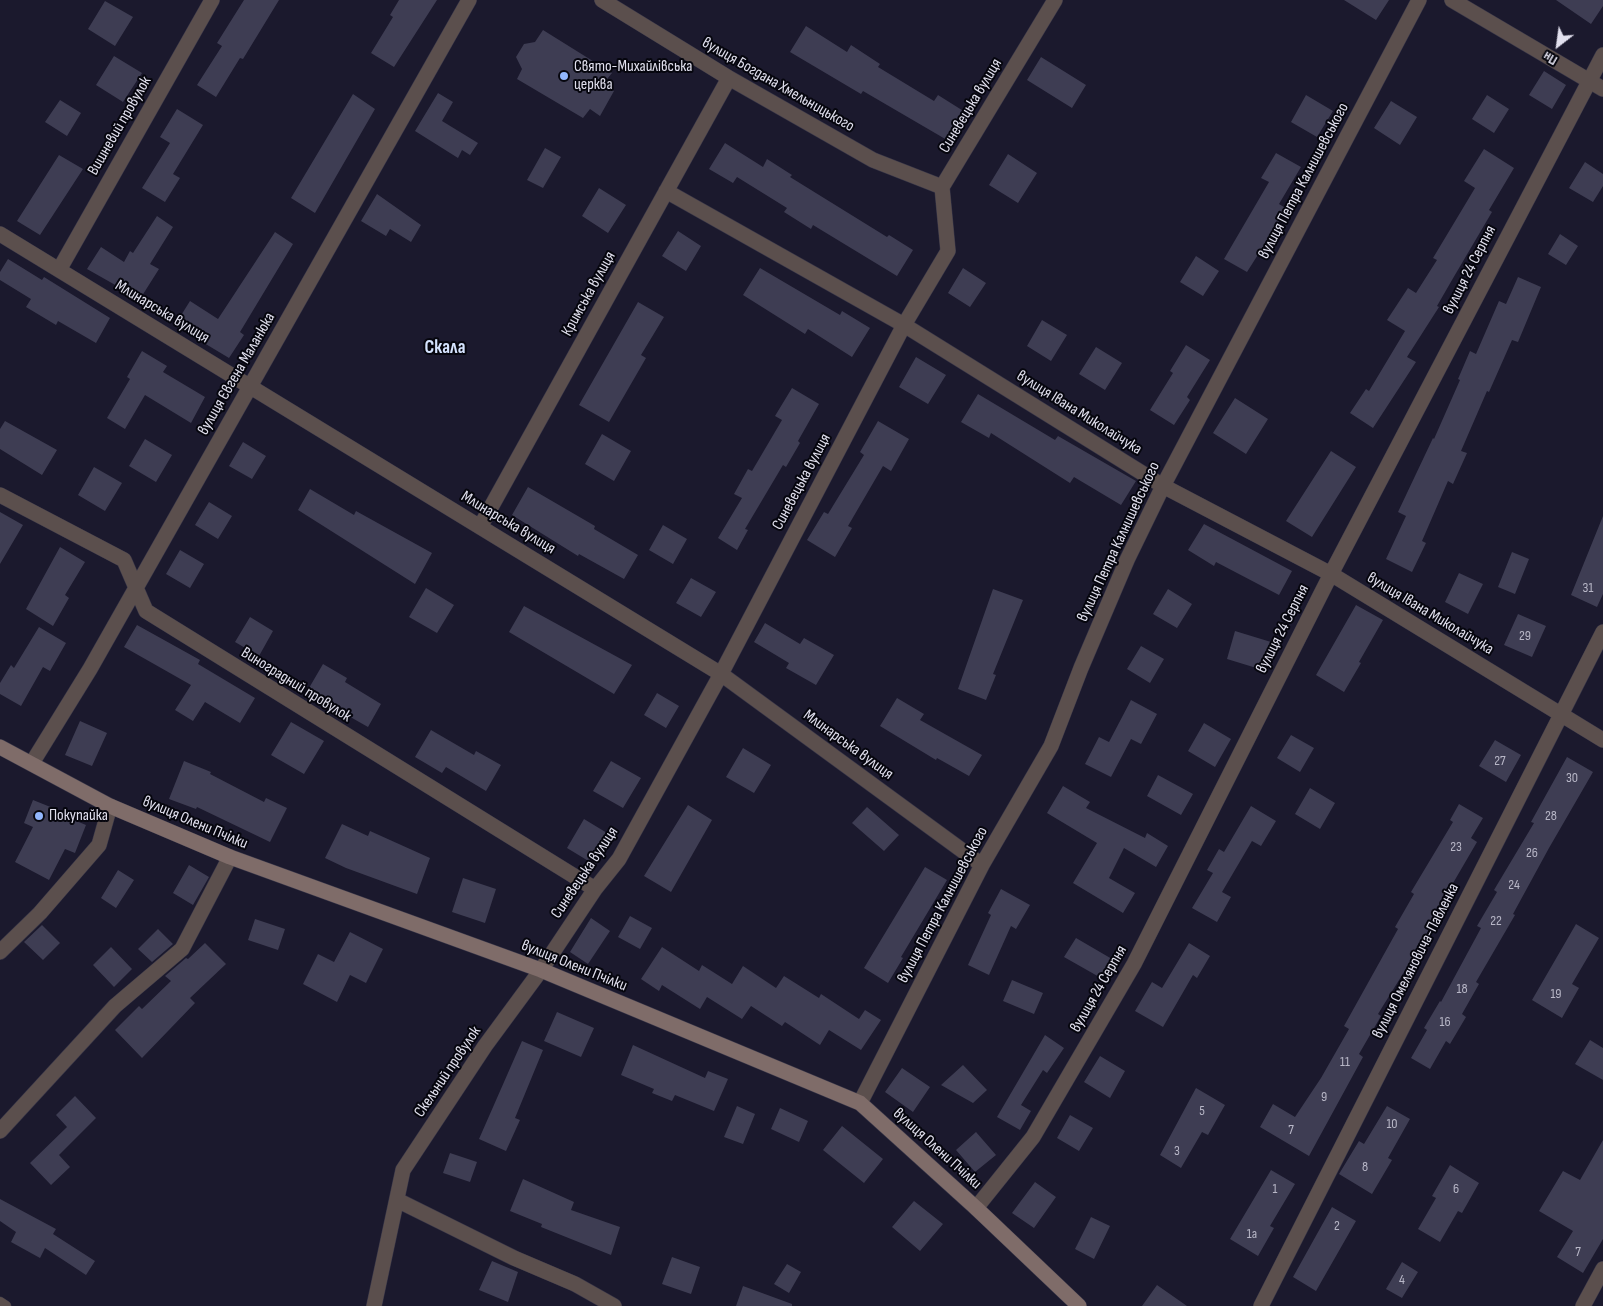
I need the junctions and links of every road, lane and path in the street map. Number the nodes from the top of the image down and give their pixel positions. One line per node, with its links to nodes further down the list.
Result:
1 (212, 0): 14 (street, Вишневий провулок)
2 (469, 0): 16 (street, вулиця Євгена Маланюка)
3 (602, 0): 8 (street, вулиця Богдана Хмельницького)
4 (1055, 0): 11 (street, Синевецька вулиця)
5 (1418, 0): 17 (street, вулиця Петра Калнишевського)
6 (1452, 0): 9 (street)
7 (1603, 55): 9 (street, вулиця 24 Серпня)
8 (729, 78): 11 (street, вулиця Богдана Хмельницького); 12 (street, Кримська вулиця)
9 (1588, 80): 10 (street); 20 (street, вулиця 24 Серпня)
10 (1603, 89)
11 (942, 187): 15 (street, Синевецька вулиця)
12 (666, 191): 15 (street, вулиця Івана Миколайчука); 19 (street, Кримська вулиця)
13 (0, 234): 14 (street, Млинарська вулиця)
14 (59, 270): 16 (street, Млинарська вулиця)
15 (904, 325): 17 (street, вулиця Івана Миколайчука); 23 (street, Синевецька вулиця)
16 (250, 386): 19 (street, Млинарська вулиця); 21 (street, вулиця Євгена Маланюка)
17 (1163, 486): 20 (street, вулиця Івана Миколайчука); 30 (street, вулиця Петра Калнишевського)
18 (0, 495): 21 (street, Виноградний провулок)
19 (480, 527): 23 (street, Млинарська вулиця)
20 (1331, 574): 24 (street, вулиця Івана Миколайчука); 37 (street, вулиця 24 Серпня)
21 (135, 587): 27 (street, вулиця Євгена Маланюка); 31 (street, Виноградний провулок)
22 (1603, 632): 24 (street, вулиця Омеляновича-Павленка)
23 (721, 674): 30 (street, Млинарська вулиця); 31 (street, Синевецька вулиця)
24 (1560, 714): 25 (street, вулиця Івана Миколайчука); 44 (street, вулиця Омеляновича-Павленка)
25 (1603, 740)
26 (0, 746): 27 (street, вулиця Олени Пчілки)
27 (32, 763): 28 (street, вулиця Олени Пчілки)
28 (110, 806): 29 (street, вулиця Олени Пчілки); 32 (street)
29 (230, 857): 33 (street, вулиця Олени Пчілки); 35 (street)
30 (982, 865): 34 (street, вулиця Петра Калнишевського)
31 (595, 889): 33 (street, Синевецька вулиця)
32 (0, 952)
33 (541, 970): 34 (street, вулиця Олени Пчілки); 36 (street, Скельний провулок)
34 (860, 1103): 37 (street, вулиця Олени Пчілки)
35 (0, 1131)
36 (397, 1200): 41 (street, Скельний провулок); 42 (street)
37 (976, 1208): 43 (street, вулиця Олени Пчілки)
38 (1603, 1269): 45 (street)
39 (0, 1302): 40 (lane)
40 (6, 1306)
41 (374, 1306)
42 (614, 1306)
43 (1079, 1306)
44 (1261, 1306)
45 (1583, 1306)

